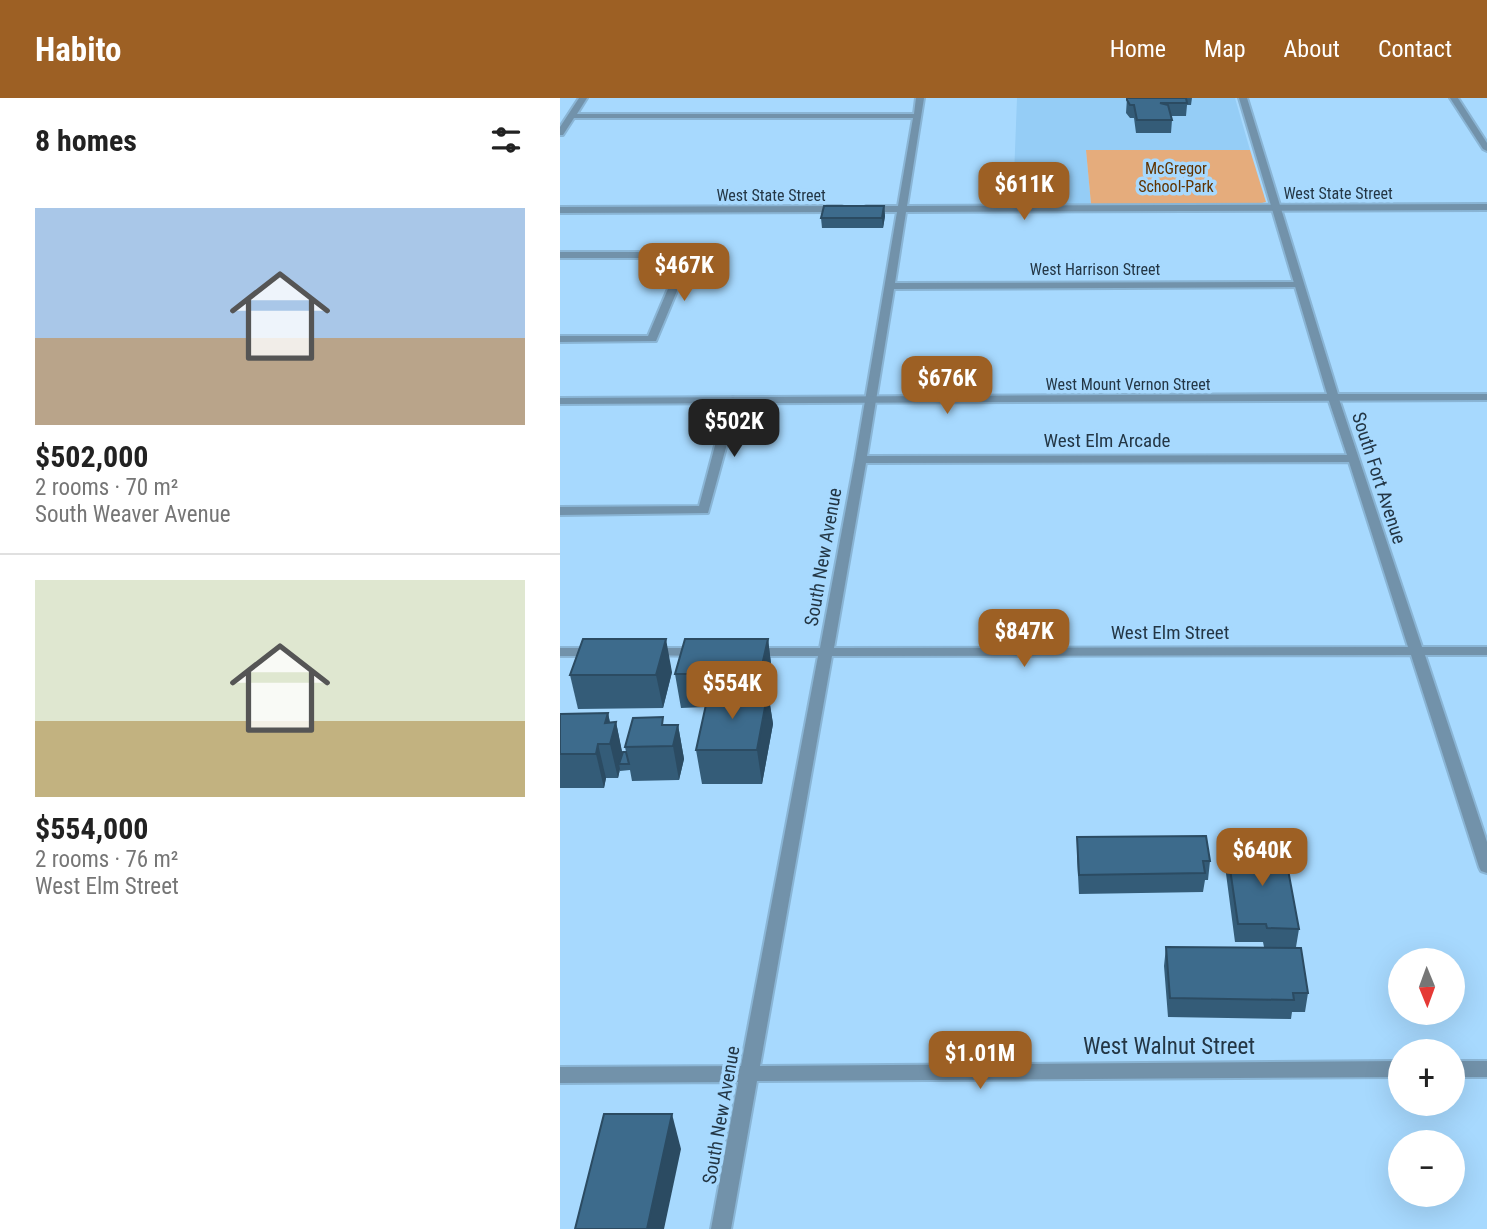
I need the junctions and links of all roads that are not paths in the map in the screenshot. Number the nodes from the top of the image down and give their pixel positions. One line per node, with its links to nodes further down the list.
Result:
1 (583, 98): 5 (street)
2 (920, 98): 6 (street, South New Avenue)
3 (1243, 98): 11 (street, South Fort Avenue)
4 (1454, 98): 8 (street)
5 (571, 116): 6 (street); 7 (street)
6 (917, 116): 9 (street, South New Avenue)
7 (560, 133)
8 (1487, 149)
9 (902, 207): 11 (street, West State Street); 12 (street, West State Street); 15 (street, South New Avenue)
10 (1487, 207): 11 (street, West State Street)
11 (1276, 208): 14 (street, South Fort Avenue)
12 (560, 210)
13 (560, 255): 16 (street)
14 (1299, 284): 15 (street, West Harrison Street); 18 (street, South Fort Avenue)
15 (891, 286): 20 (street, South New Avenue)
16 (560, 340)
17 (1487, 397): 18 (street, West Mount Vernon Street)
18 (1334, 398): 20 (street, West Mount Vernon Street); 22 (street, South Fort Avenue)
19 (733, 400): 20 (street, West Mount Vernon Street); 21 (street, West Mount Vernon Street); 24 (street)
20 (869, 400): 23 (street, South New Avenue)
21 (560, 401)
22 (1353, 458): 23 (street, West Elm Arcade); 25 (street, South Fort Avenue)
23 (861, 460): 30 (street, South New Avenue)
24 (560, 511)
25 (1415, 651): 26 (street, West Elm Street); 30 (street, West Elm Street); 31 (street, South Fort Avenue)
26 (1487, 651)
27 (560, 652): 28 (street)
28 (714, 652)
29 (742, 652): 30 (street, West Elm Street)
30 (825, 652): 35 (street, South New Avenue)
31 (1487, 867)
32 (1388, 1069): 35 (street, West Walnut Street)
33 (1465, 1069): 34 (street)
34 (1487, 1069)
35 (748, 1073): 36 (street, West Walnut Street); 37 (street, South New Avenue)
36 (560, 1075)
37 (721, 1229)

